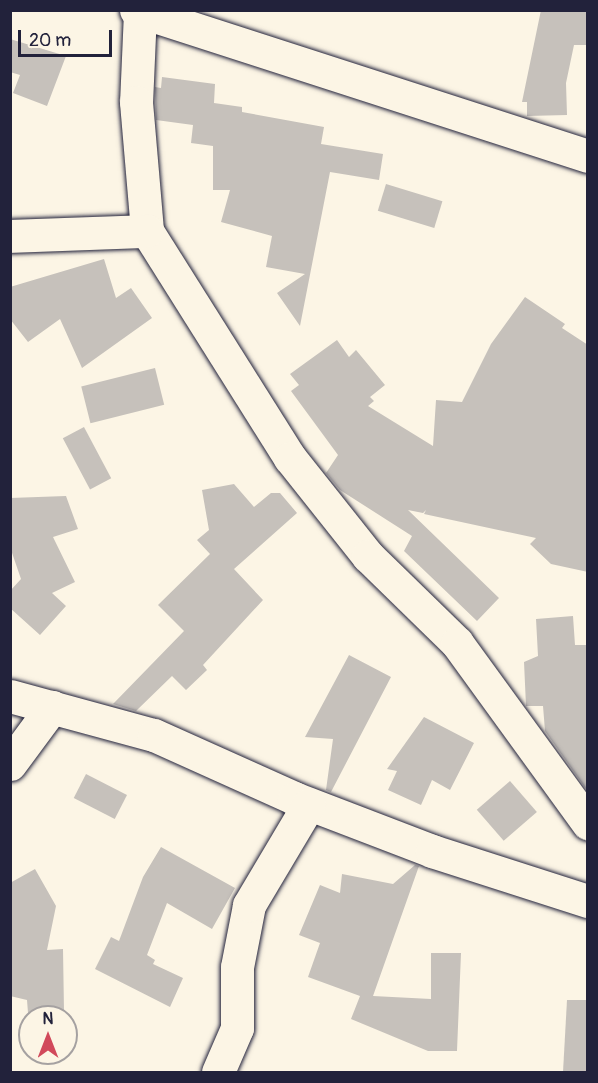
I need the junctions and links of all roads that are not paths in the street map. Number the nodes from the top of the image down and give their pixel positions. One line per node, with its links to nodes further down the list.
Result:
1 (138, 11): 2 (street); 3 (street)
2 (588, 156)
3 (147, 231): 4 (street); 9 (street)
4 (10, 236)
5 (10, 696): 6 (street)
6 (52, 707): 7 (street); 8 (street)
7 (10, 764)
8 (309, 804): 10 (street); 11 (street)
9 (588, 823)
10 (588, 901)
11 (218, 1072)

